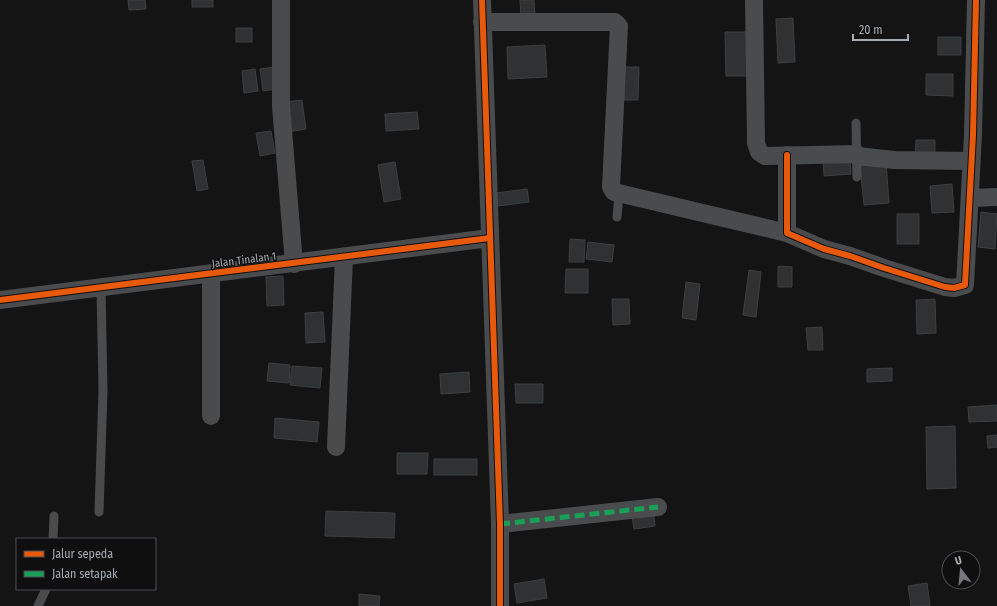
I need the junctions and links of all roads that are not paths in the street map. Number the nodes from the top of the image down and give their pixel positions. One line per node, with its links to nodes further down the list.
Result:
1 (281, 0): 18 (street)
2 (482, 0): 5 (street)
3 (754, 0): 7 (street)
4 (976, 0): 9 (street)
5 (482, 22): 11 (street); 16 (street)
6 (856, 123): 8 (lane)
7 (787, 155): 8 (street); 15 (street)
8 (857, 155): 9 (street); 10 (lane)
9 (971, 161): 13 (street)
10 (857, 177)
11 (619, 194): 14 (lane); 15 (street)
12 (997, 197): 13 (street)
13 (970, 198): 15 (street)
14 (617, 217)
15 (787, 233)
16 (490, 238): 17 (street, Jalan Tinalan 1); 27 (street)
17 (344, 257): 18 (street, Jalan Tinalan 1); 23 (street)
18 (294, 264): 19 (street, Jalan Tinalan 1)
19 (211, 274): 20 (street, Jalan Tinalan 1); 22 (street)
20 (101, 288): 21 (street, Jalan Tinalan 1); 25 (lane)
21 (0, 300)
22 (211, 416)
23 (336, 447)
24 (658, 507): 27 (street)
25 (99, 512)
26 (54, 516): 28 (lane)
27 (500, 524): 31 (street)
28 (54, 538)
29 (46, 590): 30 (lane)
30 (38, 606)
31 (500, 606)

